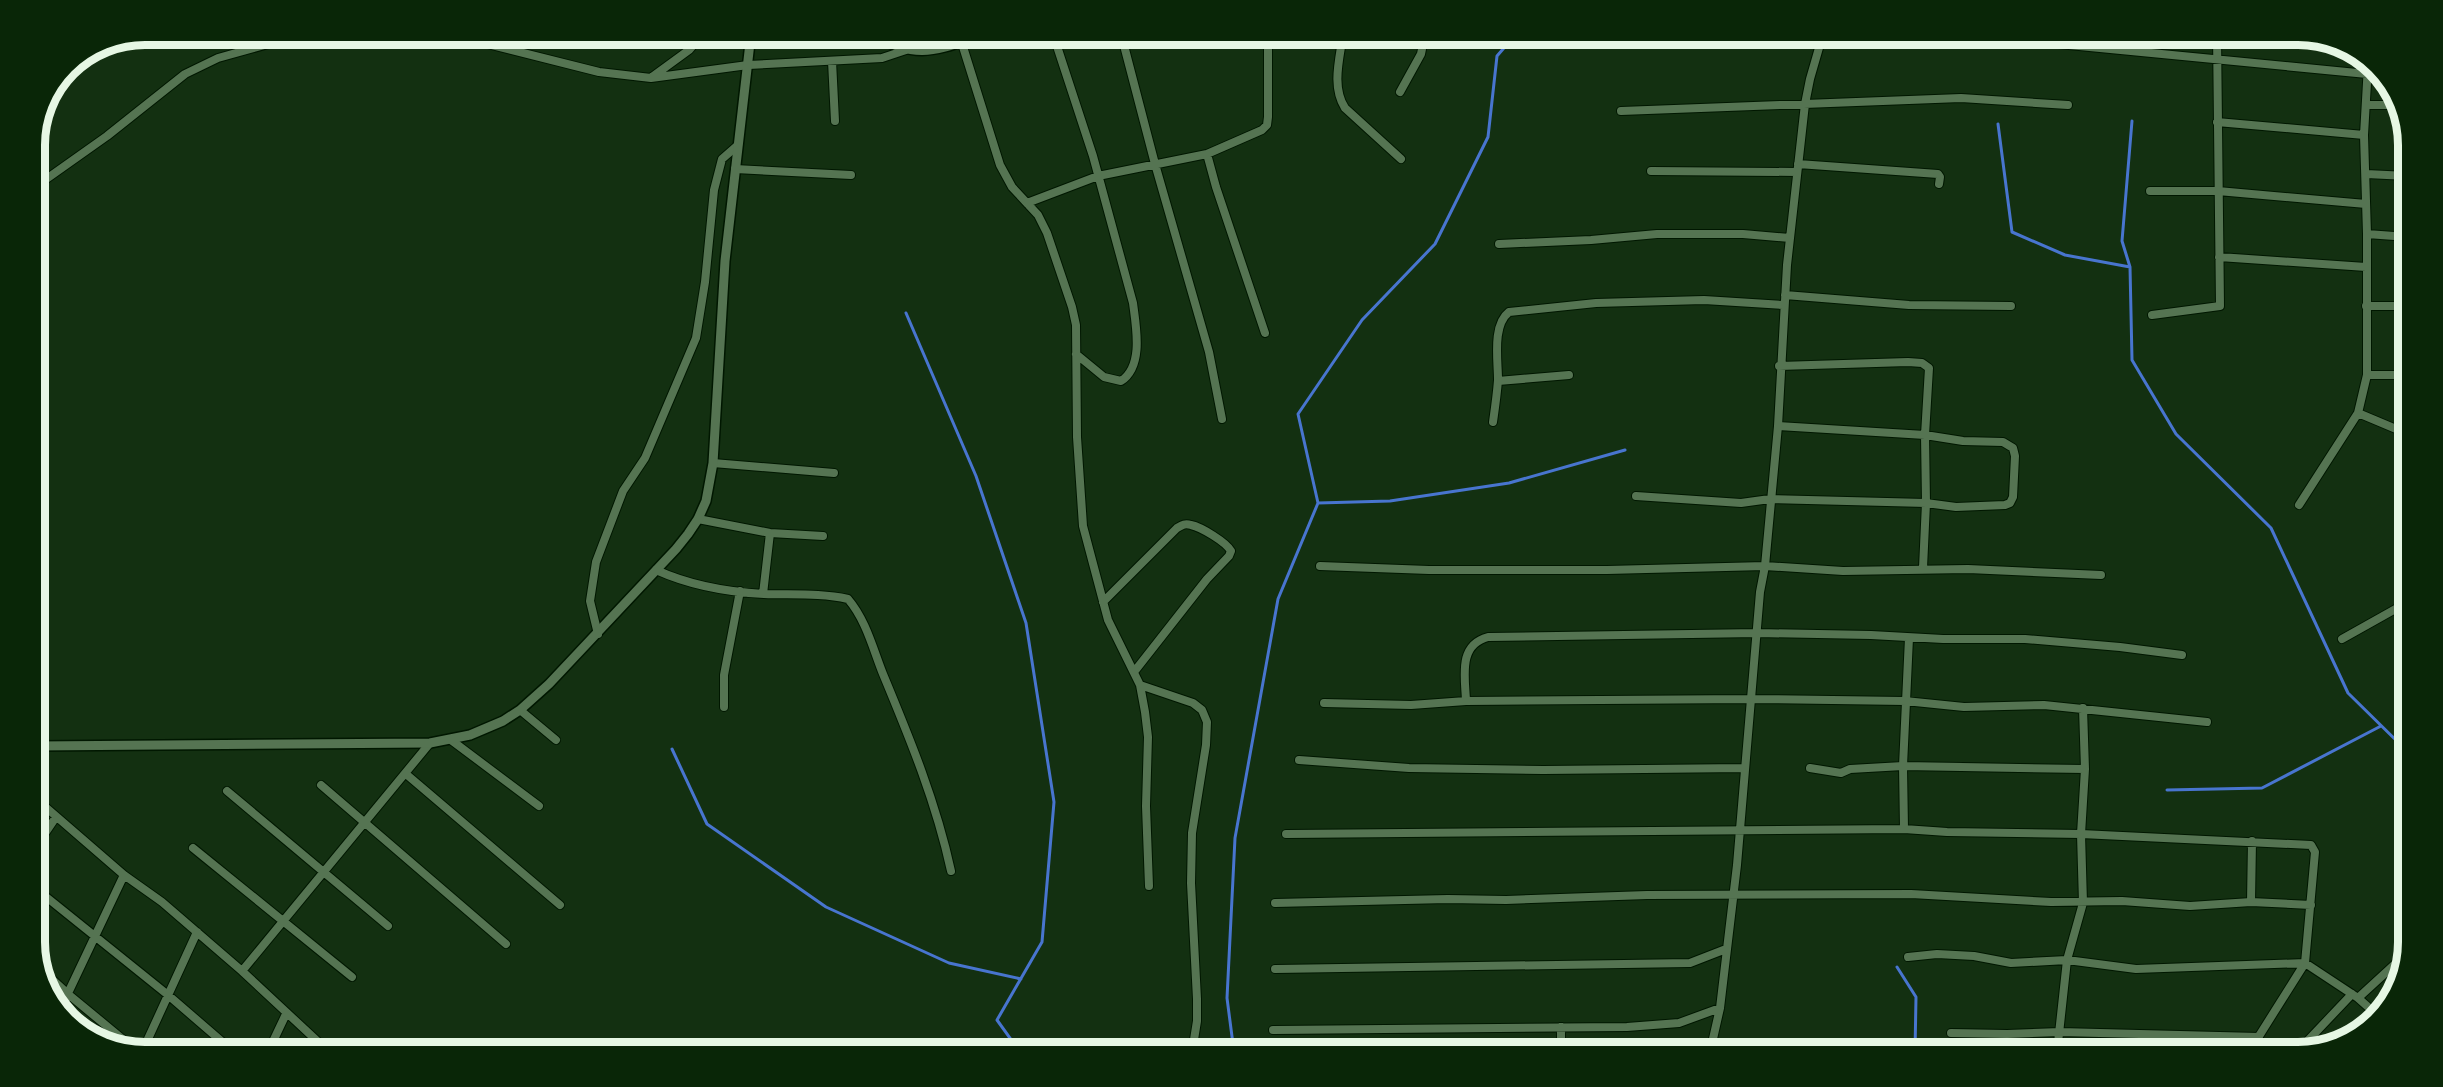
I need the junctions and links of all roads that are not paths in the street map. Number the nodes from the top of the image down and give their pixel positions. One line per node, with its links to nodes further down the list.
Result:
1 (265, 45): 42 (street)
2 (492, 45): 21 (street)
3 (694, 45): 21 (street)
4 (750, 45): 19 (street)
5 (895, 45): 16 (street)
6 (943, 45): 16 (street)
7 (961, 45): 46 (street)
8 (1056, 45): 40 (street)
9 (1124, 45): 34 (street)
10 (1268, 45): 32 (street)
11 (1342, 45): 33 (street)
12 (1423, 45): 22 (street)
13 (1820, 45): 23 (street)
14 (2095, 45): 17 (street)
15 (2217, 45): 17 (street)
16 (906, 50): 18 (street)
17 (2216, 60): 20 (street); 29 (street)
18 (832, 61): 19 (street); 28 (street)
19 (748, 65): 21 (street); 31 (street)
20 (2367, 74): 25 (street)
21 (651, 78)
22 (1400, 92)
23 (1805, 104): 24 (street); 27 (street); 35 (street)
24 (2068, 105)
25 (2366, 105): 26 (street); 30 (street)
26 (2389, 105)
27 (1621, 111)
28 (835, 121)
29 (2217, 122): 30 (street); 45 (street)
30 (2364, 135): 38 (street)
31 (738, 145): 36 (street); 92 (street)
32 (1207, 154): 34 (street); 60 (street)
33 (1401, 159)
34 (1155, 164): 40 (street); 68 (street)
35 (1798, 168): 37 (street); 43 (street); 50 (street)
36 (735, 169): 39 (street); 73 (street)
37 (1651, 171)
38 (2366, 174): 41 (street); 47 (street)
39 (851, 175)
40 (1098, 176): 46 (street); 61 (street)
41 (2398, 176)
42 (45, 180)
43 (1939, 184)
44 (2150, 191): 45 (street)
45 (2218, 191): 47 (street); 52 (street)
46 (1028, 202): 61 (street)
47 (2366, 204): 48 (street)
48 (2367, 234): 49 (street); 53 (street)
49 (2398, 236)
50 (1790, 238): 51 (street); 54 (street)
51 (1499, 244)
52 (2219, 257): 53 (street); 59 (street)
53 (2366, 267): 57 (street)
54 (1785, 295): 55 (street); 56 (street)
55 (1783, 305): 62 (street); 66 (street)
56 (2011, 306)
57 (2366, 306): 58 (street); 64 (street)
58 (2398, 306)
59 (2152, 315)
60 (1265, 333)
61 (1076, 354): 89 (street)
62 (1779, 366): 70 (street); 72 (street)
63 (1569, 375): 66 (street)
64 (2367, 375): 65 (street); 67 (street)
65 (2398, 375)
66 (1498, 381): 69 (street)
67 (2358, 413): 71 (street); 78 (street)
68 (1222, 419)
69 (1494, 422)
70 (1778, 426): 72 (street); 76 (street)
71 (2398, 430)
72 (1925, 435): 77 (street); 77 (street)
73 (713, 463): 74 (street); 79 (street)
74 (834, 473)
75 (1635, 496): 76 (street)
76 (1770, 499): 77 (street); 83 (street)
77 (1926, 503): 84 (street)
78 (2299, 505)
79 (698, 519): 80 (street); 85 (street)
80 (770, 532): 81 (street); 88 (street)
81 (823, 536)
82 (1320, 566): 83 (street)
83 (1765, 566): 84 (street); 91 (street)
84 (1923, 568): 86 (street)
85 (656, 570): 87 (street); 92 (street)
86 (2101, 576)
87 (740, 591): 88 (street); 102 (street)
88 (763, 594): 129 (street)
89 (1103, 602): 96 (street); 96 (street)
90 (2398, 608): 94 (street)
91 (1758, 633): 93 (street); 98 (street); 99 (street)
92 (598, 634): 104 (street)
93 (1909, 638): 95 (street); 100 (street)
94 (2342, 639)
95 (2182, 655)
96 (1134, 672): 97 (street)
97 (1140, 685): 132 (street); 172 (street)
98 (1752, 699): 99 (street); 100 (street); 112 (street)
99 (1466, 701): 101 (street)
100 (1905, 701): 103 (street); 111 (street)
101 (1324, 704)
102 (724, 707)
103 (2084, 708): 105 (street); 114 (street)
104 (520, 710): 106 (street); 107 (street)
105 (2207, 723)
106 (451, 740): 108 (street); 118 (street)
107 (556, 740)
108 (430, 743): 109 (street); 115 (street)
109 (45, 746)
110 (1299, 760): 112 (street)
111 (1903, 766): 113 (street); 114 (street); 123 (street)
112 (1745, 768): 122 (street)
113 (1810, 768)
114 (2085, 769): 126 (street)
115 (406, 774): 121 (street); 138 (street)
116 (321, 785): 121 (street)
117 (227, 791): 130 (street)
118 (539, 806)
119 (45, 807): 120 (street)
120 (56, 817): 124 (street); 131 (street)
121 (364, 822): 130 (street); 144 (street)
122 (1739, 829): 123 (street); 125 (street); 134 (street)
123 (1904, 830): 126 (street)
124 (45, 833)
125 (1286, 834)
126 (2081, 834): 127 (street); 137 (street)
127 (2252, 842): 135 (street); 139 (street)
128 (193, 848): 140 (street)
129 (951, 871)
130 (323, 873): 140 (street); 141 (street)
131 (124, 875): 142 (street); 143 (street)
132 (1149, 886)
133 (45, 896): 143 (street)
134 (1733, 896): 136 (street); 137 (street); 145 (street)
135 (2251, 902): 137 (street); 139 (street)
136 (1275, 903)
137 (2083, 903): 147 (street)
138 (560, 905)
139 (2311, 905): 149 (street)
140 (284, 921): 151 (street); 152 (street)
141 (388, 926)
142 (197, 932): 151 (street); 155 (street)
143 (96, 935): 154 (street); 155 (street)
144 (506, 944)
145 (1726, 949): 150 (street); 158 (street)
146 (1908, 957): 147 (street)
147 (2067, 960): 149 (street); 163 (street)
148 (2396, 962): 156 (street)
149 (2305, 963): 156 (street); 165 (street)
150 (1275, 969)
151 (242, 971): 160 (street)
152 (352, 977)
153 (52, 980): 154 (street)
154 (68, 994): 157 (street); 166 (street)
155 (168, 995): 168 (street); 169 (street)
156 (2355, 996): 159 (street); 167 (street)
157 (64, 1001)
158 (1720, 1008): 161 (street); 174 (street)
159 (2371, 1010)
160 (286, 1014): 170 (street); 171 (street)
161 (1561, 1027): 162 (street); 173 (street)
162 (1273, 1030)
163 (2060, 1032): 164 (street); 165 (street); 175 (street)
164 (1951, 1033)
165 (2259, 1037): 176 (street)
166 (123, 1039)
167 (2309, 1041)
168 (147, 1042)
169 (221, 1042)
170 (273, 1042)
171 (317, 1042)
172 (1194, 1042)
173 (1561, 1042)
174 (1712, 1042)
175 (2059, 1042)
176 (2256, 1042)

